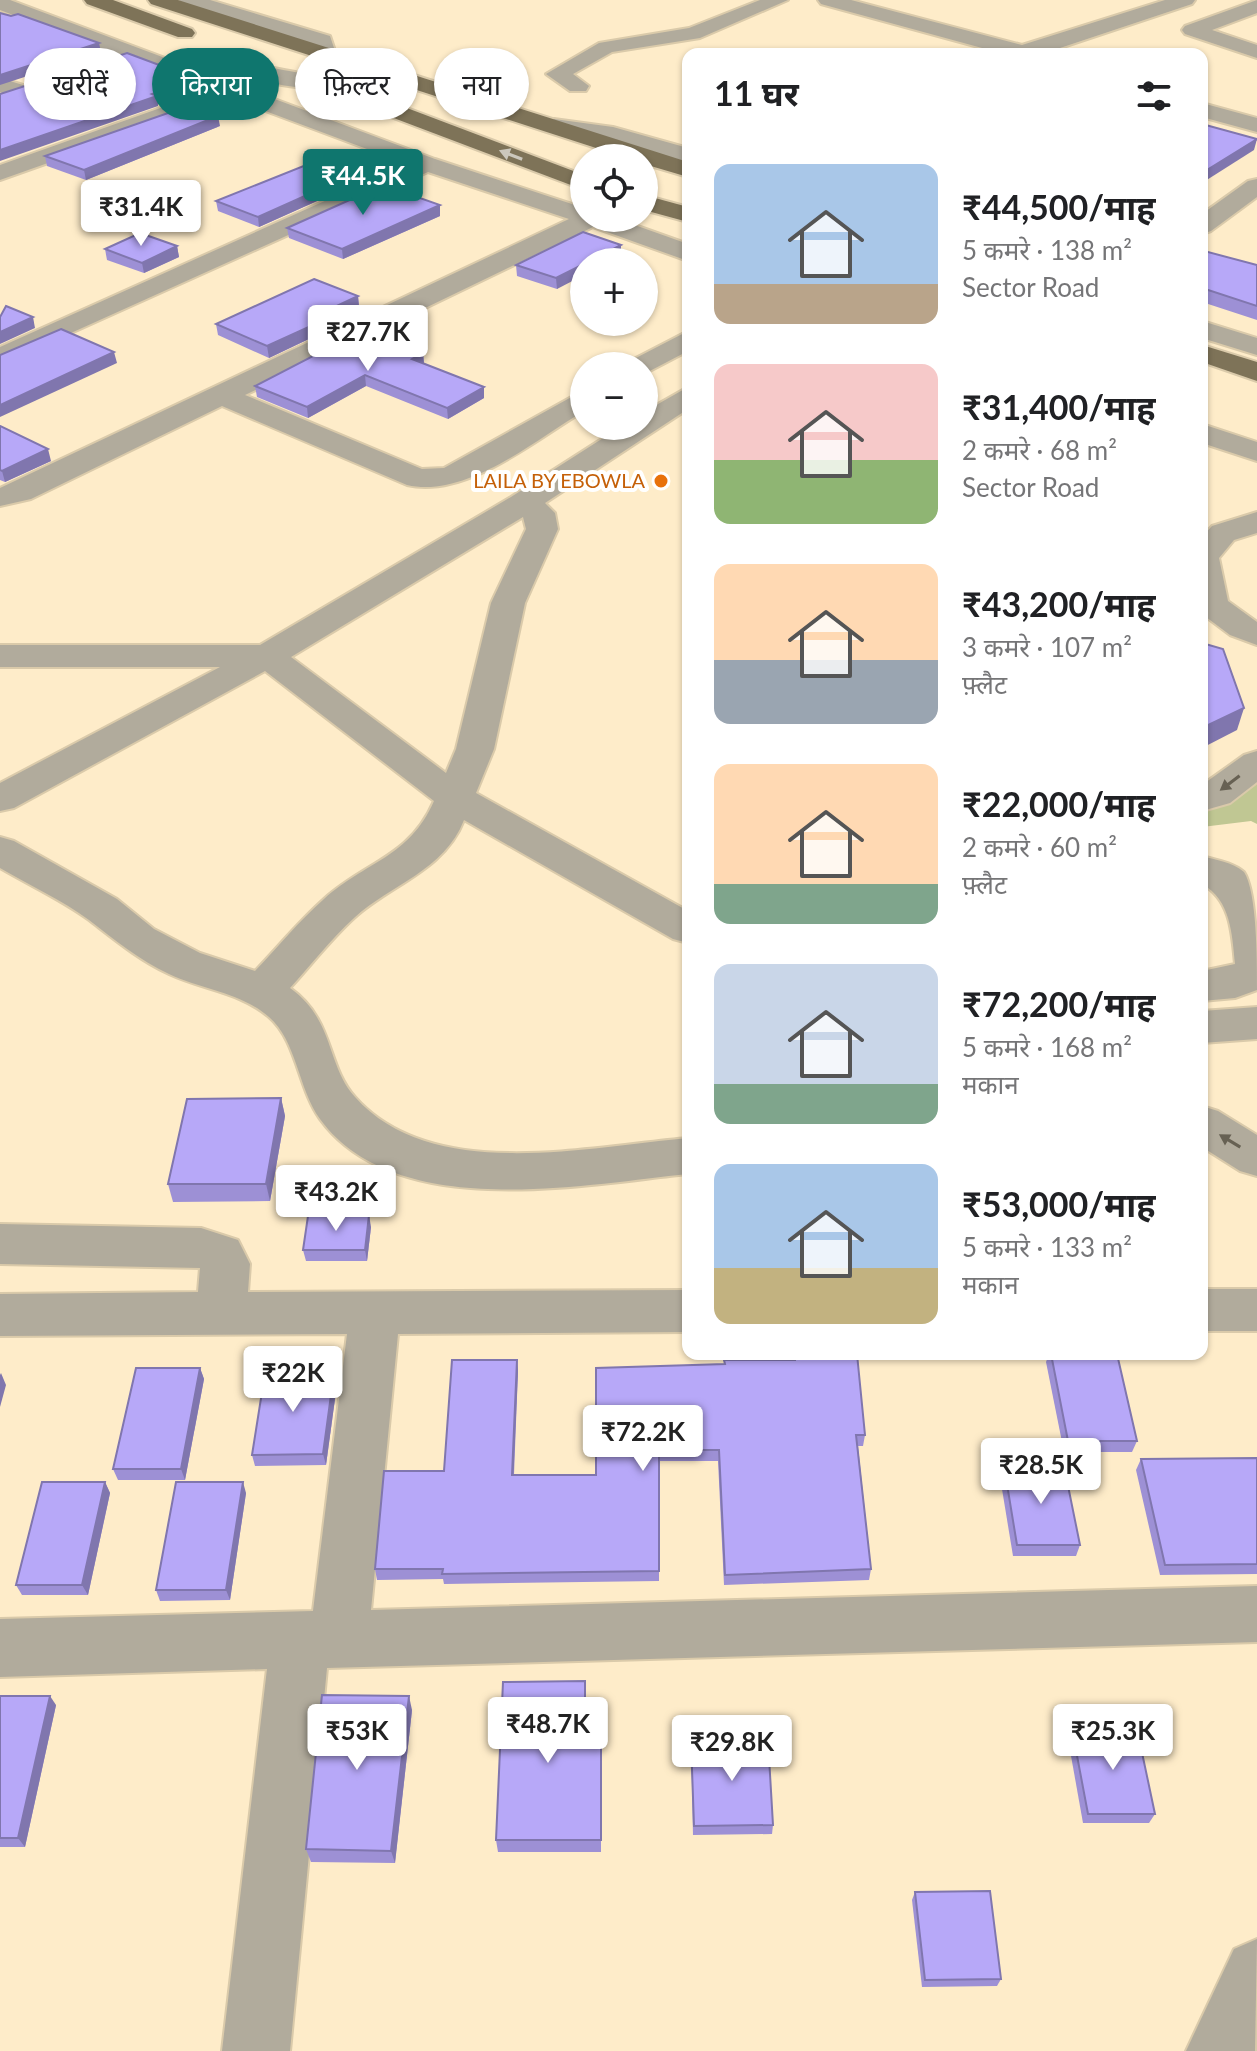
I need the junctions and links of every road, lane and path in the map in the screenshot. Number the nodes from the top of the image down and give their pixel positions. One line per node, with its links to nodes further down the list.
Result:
1 (41, 0): 13 (street)
2 (94, 0): 14 (main road)
3 (158, 0): 15 (main road)
4 (189, 0): 16 (street)
5 (778, 0): 22 (street)
6 (1185, 0): 19 (street)
7 (818, 2): 17 (street); 18 (street)
8 (1257, 6): 10 (street)
9 (6, 10): 12 (street)
10 (1224, 19): 11 (street); 20 (street)
11 (1257, 29)
12 (113, 48)
13 (203, 48)
14 (205, 48)
15 (299, 48)
16 (324, 48)
17 (974, 48)
18 (1003, 48)
19 (1038, 48)
20 (1257, 52)
21 (418, 85): 30 (main road)
22 (578, 86)
23 (1208, 101): 26 (street)
24 (279, 108): 31 (street)
25 (1208, 112): 29 (street)
26 (1257, 113)
27 (152, 119): 33 (street)
28 (418, 120): 34 (main road, one-way to 28)
29 (1257, 125)
30 (554, 126): 32 (street)
31 (427, 164): 39 (street); 48 (street)
32 (682, 166)
33 (0, 173)
34 (570, 178)
35 (1257, 186): 41 (street)
36 (658, 202): 37 (main road)
37 (682, 204)
38 (658, 205): 40 (main road)
39 (570, 211)
40 (682, 213)
41 (1208, 222)
42 (570, 228): 52 (street)
43 (630, 232): 44 (street)
44 (682, 251)
45 (1208, 331): 47 (street)
46 (682, 343): 49 (street)
47 (1257, 347)
48 (0, 357)
49 (658, 357)
50 (1210, 364): 51 (main road)
51 (1257, 372)
52 (220, 395): 54 (street); 59 (street)
53 (682, 400): 55 (street)
54 (570, 407)
55 (658, 415)
56 (1208, 435): 58 (street)
57 (620, 440): 60 (street)
58 (1257, 452)
59 (0, 497)
60 (522, 504): 66 (street); 70 (street)
61 (1257, 522): 62 (street)
62 (1208, 550)
63 (1214, 622): 64 (street)
64 (1257, 635)
65 (0, 656): 66 (street)
66 (267, 656): 69 (street); 70 (street)
67 (1257, 763): 68 (street, one-way to 68)
68 (1208, 797)
69 (0, 799)
70 (456, 799): 73 (street); 76 (street)
71 (0, 850): 76 (street)
72 (1208, 871): 74 (street)
73 (682, 926)
74 (1257, 971): 75 (street)
75 (1208, 985)
76 (263, 990): 80 (street)
77 (1257, 1023): 78 (street)
78 (1208, 1027)
79 (1208, 1128): 81 (street, one-way to 79)
80 (682, 1157)
81 (1257, 1158)
82 (0, 1244): 87 (street)
83 (1208, 1310): 84 (street)
84 (1257, 1310)
85 (682, 1311): 86 (street)
86 (375, 1312): 87 (street); 90 (street)
87 (222, 1313): 88 (street)
88 (0, 1315)
89 (1257, 1614): 90 (street)
90 (319, 1639): 91 (street); 93 (street)
91 (0, 1648)
92 (1257, 1972): 94 (street)
93 (256, 2051)
94 (1220, 2051)

